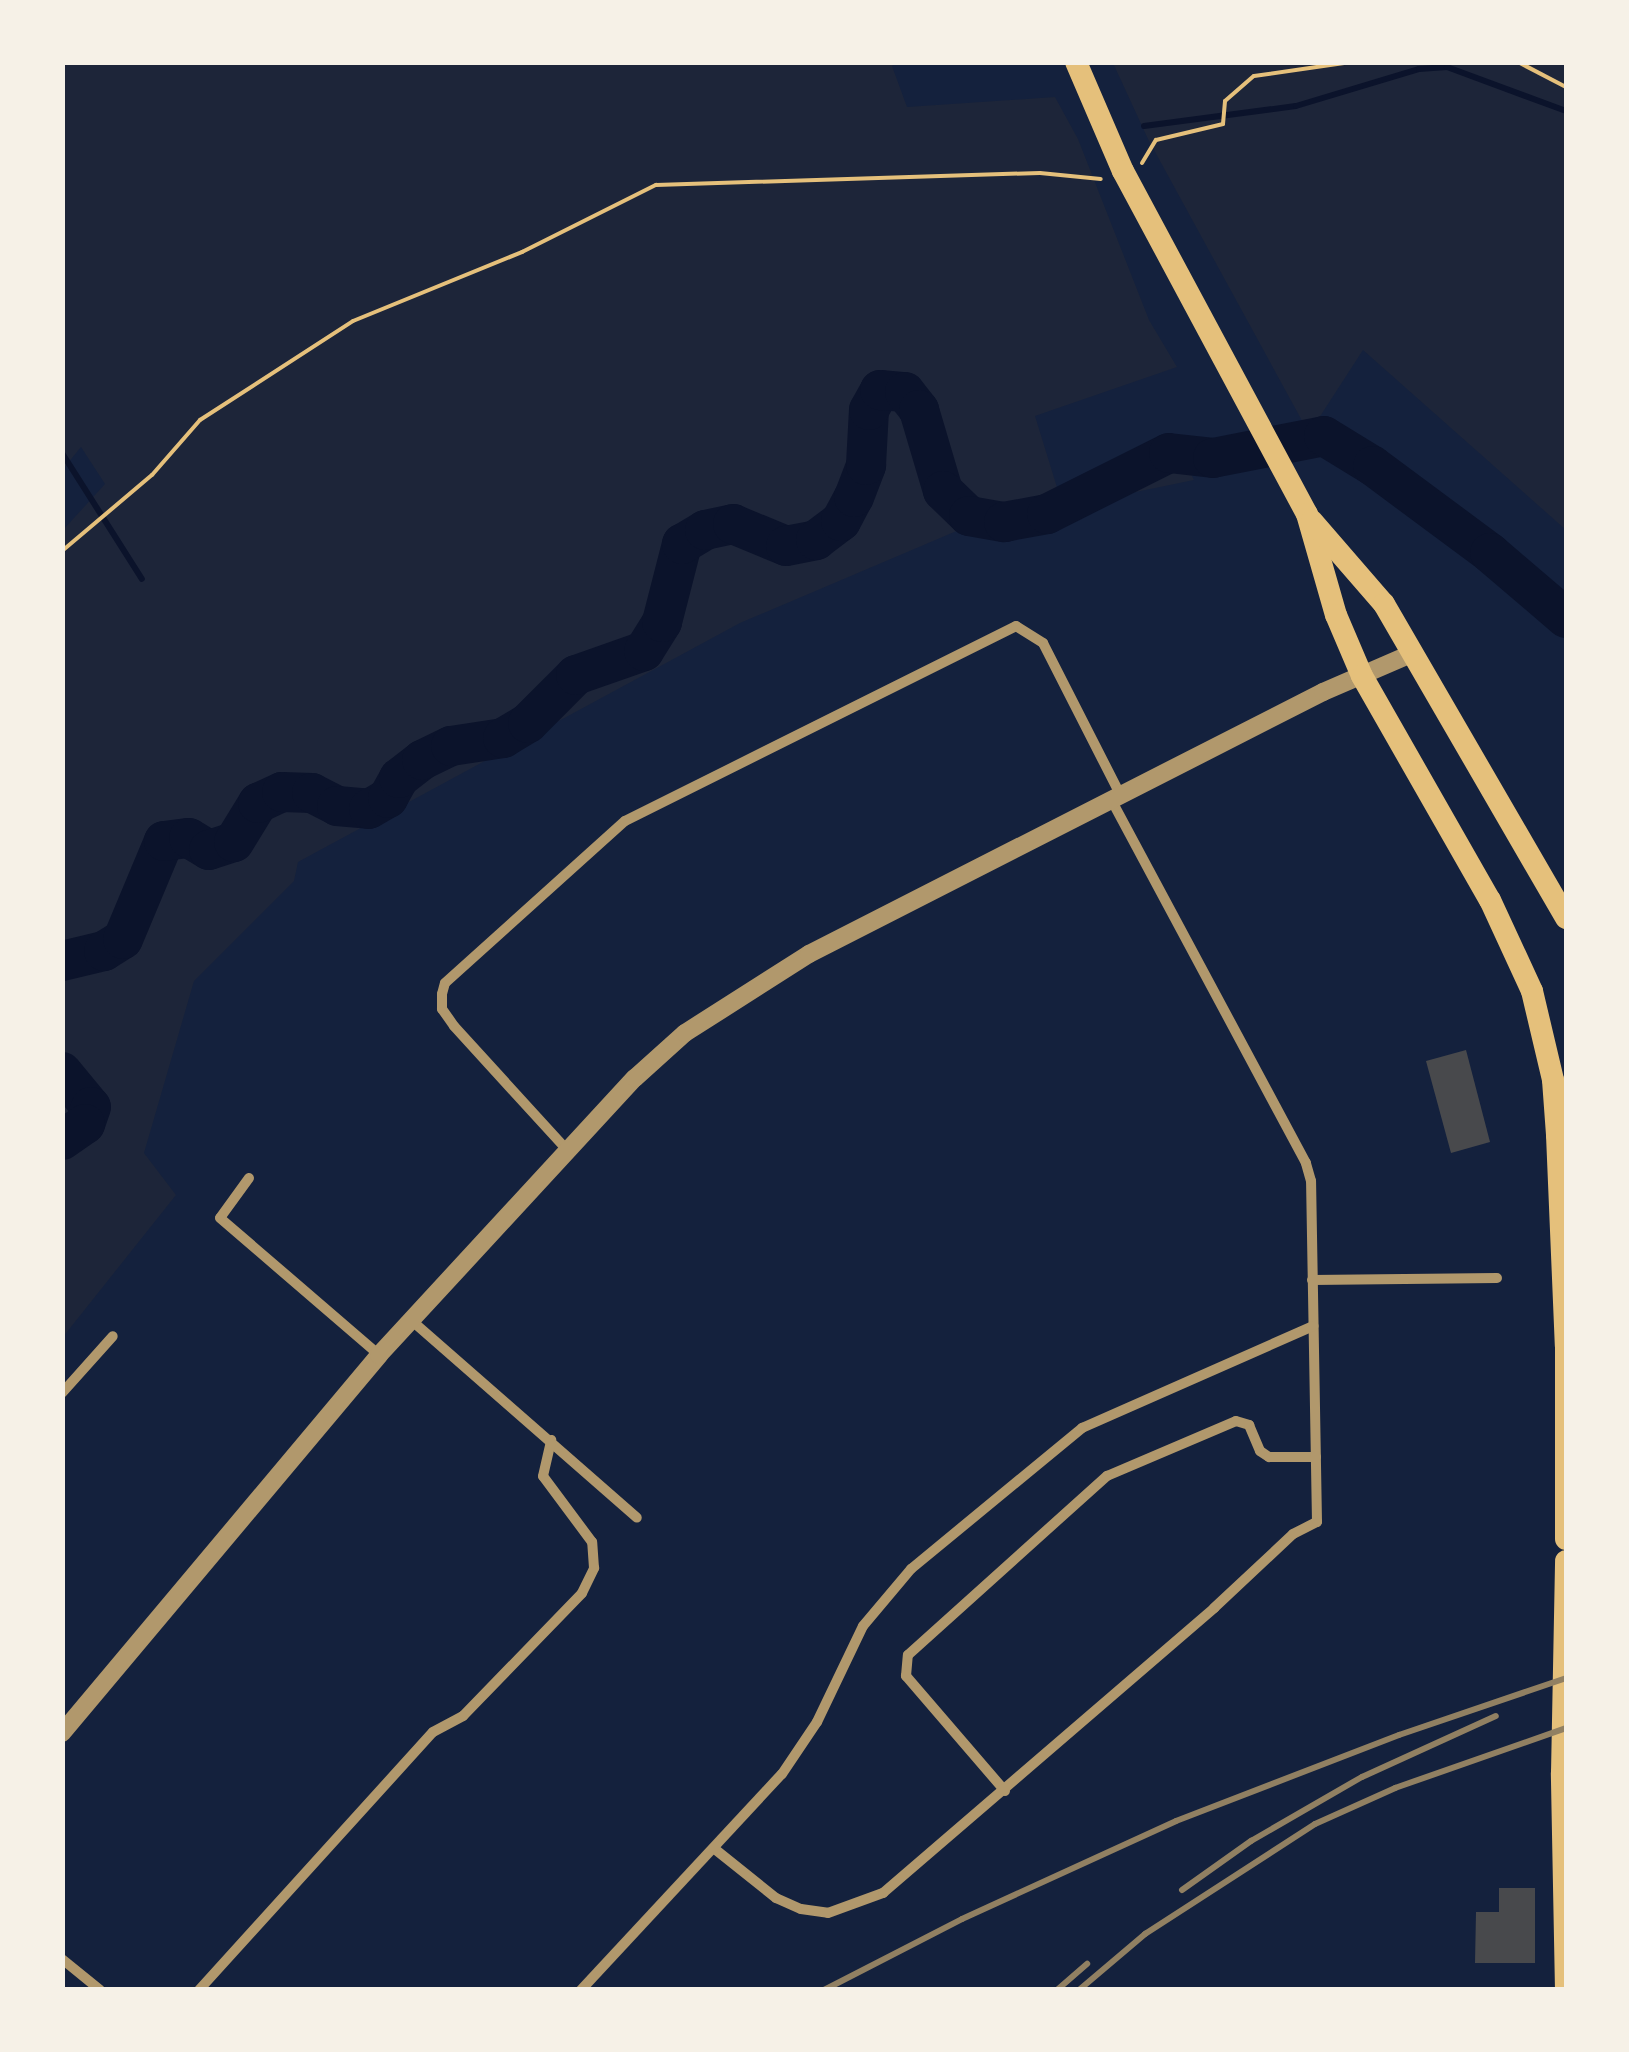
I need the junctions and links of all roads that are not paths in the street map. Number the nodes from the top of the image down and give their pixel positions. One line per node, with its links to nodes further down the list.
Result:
1 (1076, 62): 2 (highway)
2 (1306, 514): 3 (highway); 4 (highway)
3 (1411, 654): 4 (street); 6 (highway)
4 (1362, 676): 5 (street); 7 (highway)
5 (1116, 798): 8 (street); 8 (street); 11 (street)
6 (1566, 918)
7 (1562, 1134): 20 (highway)
8 (568, 1151): 12 (street)
9 (249, 1178): 15 (street)
10 (1497, 1278): 11 (street)
11 (1312, 1280): 13 (street)
12 (411, 1320): 15 (street); 17 (street)
13 (1312, 1326): 18 (street); 25 (street)
14 (113, 1336): 16 (street)
15 (379, 1355): 23 (street)
16 (62, 1392)
17 (552, 1440): 19 (street); 29 (street)
18 (1316, 1457): 24 (street); 24 (street)
19 (637, 1518)
20 (1566, 1540)
21 (1566, 1560): 22 (highway)
22 (1565, 1703): 27 (highway)
23 (62, 1733)
24 (1004, 1791): 25 (street)
25 (716, 1850): 30 (street)
26 (62, 1958): 28 (street)
27 (1566, 1988)
28 (100, 1990)
29 (199, 1990)
30 (581, 1990)

